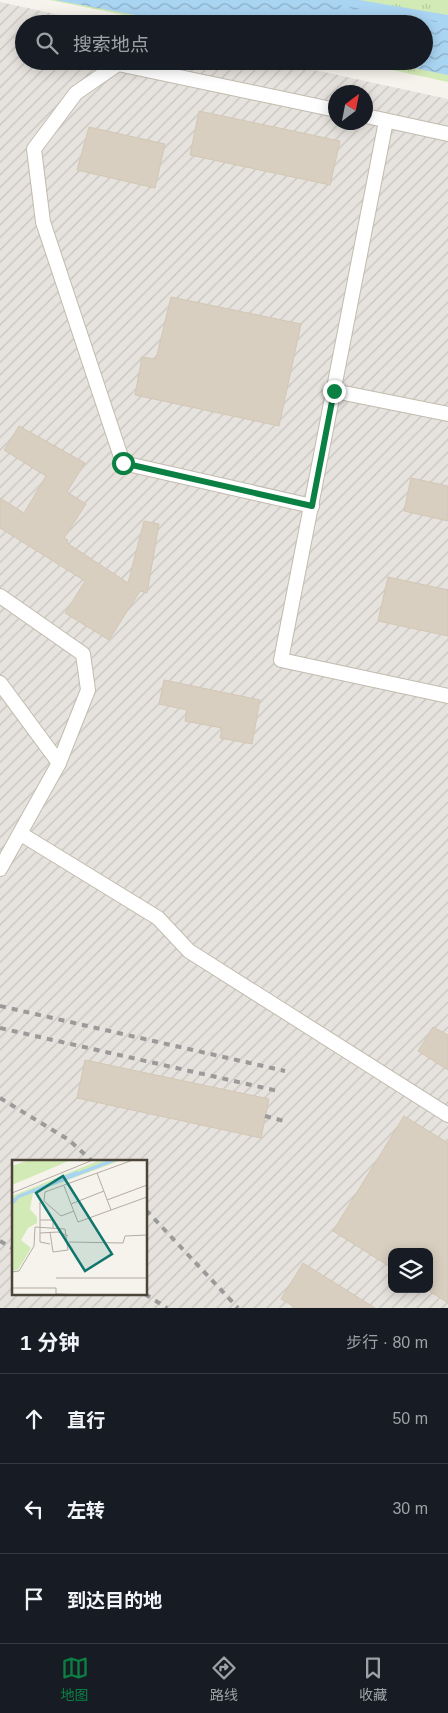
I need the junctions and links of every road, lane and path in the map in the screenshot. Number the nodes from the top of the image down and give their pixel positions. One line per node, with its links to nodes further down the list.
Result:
1 (109, 70): 9 (lane)
2 (146, 70): 3 (lane)
3 (328, 108)
4 (373, 118): 5 (lane)
5 (386, 121): 6 (lane); 7 (lane)
6 (448, 134)
7 (334, 391): 8 (lane); 9 (lane)
8 (448, 414)
9 (312, 506): 12 (lane)
10 (0, 596): 13 (lane)
11 (0, 683): 13 (lane)
12 (448, 696)
13 (59, 763): 14 (lane)
14 (21, 834): 15 (lane); 16 (lane)
15 (0, 869)
16 (448, 1115)

